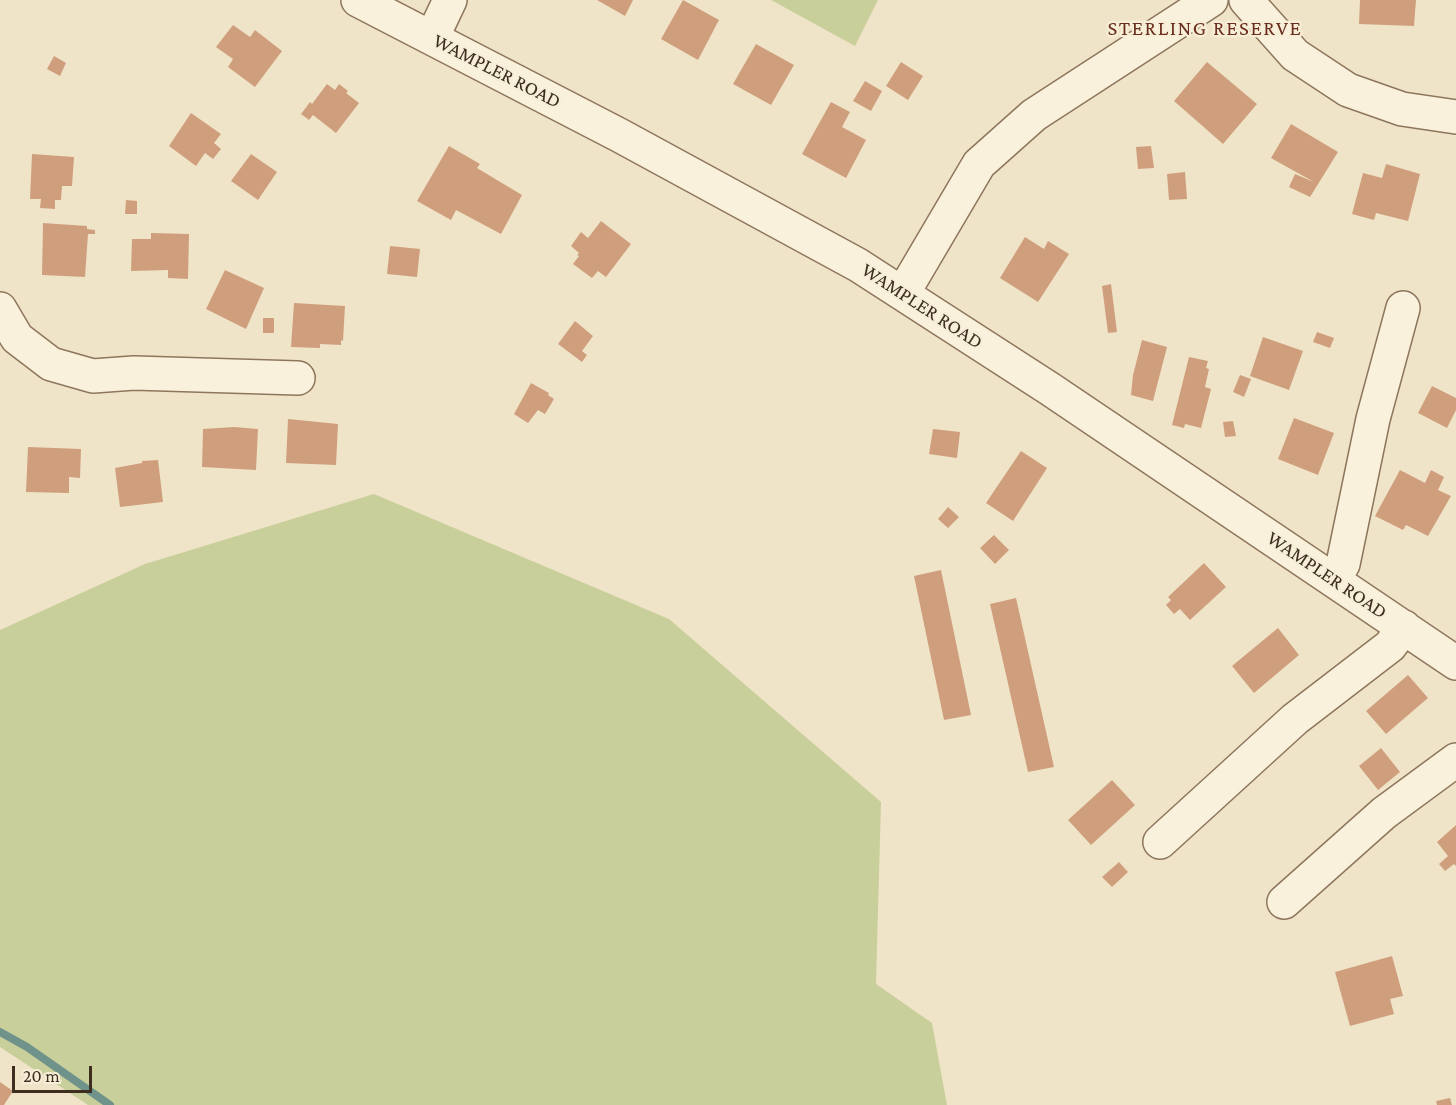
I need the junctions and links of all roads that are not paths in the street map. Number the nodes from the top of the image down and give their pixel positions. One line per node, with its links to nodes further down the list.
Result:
1 (358, 0): 5 (street, WAMPLER ROAD)
2 (450, 0): 5 (street)
3 (1211, 0): 7 (street)
4 (1246, 0): 6 (street)
5 (432, 38): 7 (street, WAMPLER ROAD)
6 (1456, 117)
7 (903, 293): 11 (street, WAMPLER ROAD)
8 (1403, 308): 11 (street)
9 (0, 309): 10 (street)
10 (298, 378)
11 (1333, 579): 12 (street, WAMPLER ROAD)
12 (1404, 627): 13 (street, WAMPLER ROAD); 15 (street)
13 (1456, 663)
14 (1456, 760): 16 (street)
15 (1160, 842)
16 (1284, 902)

